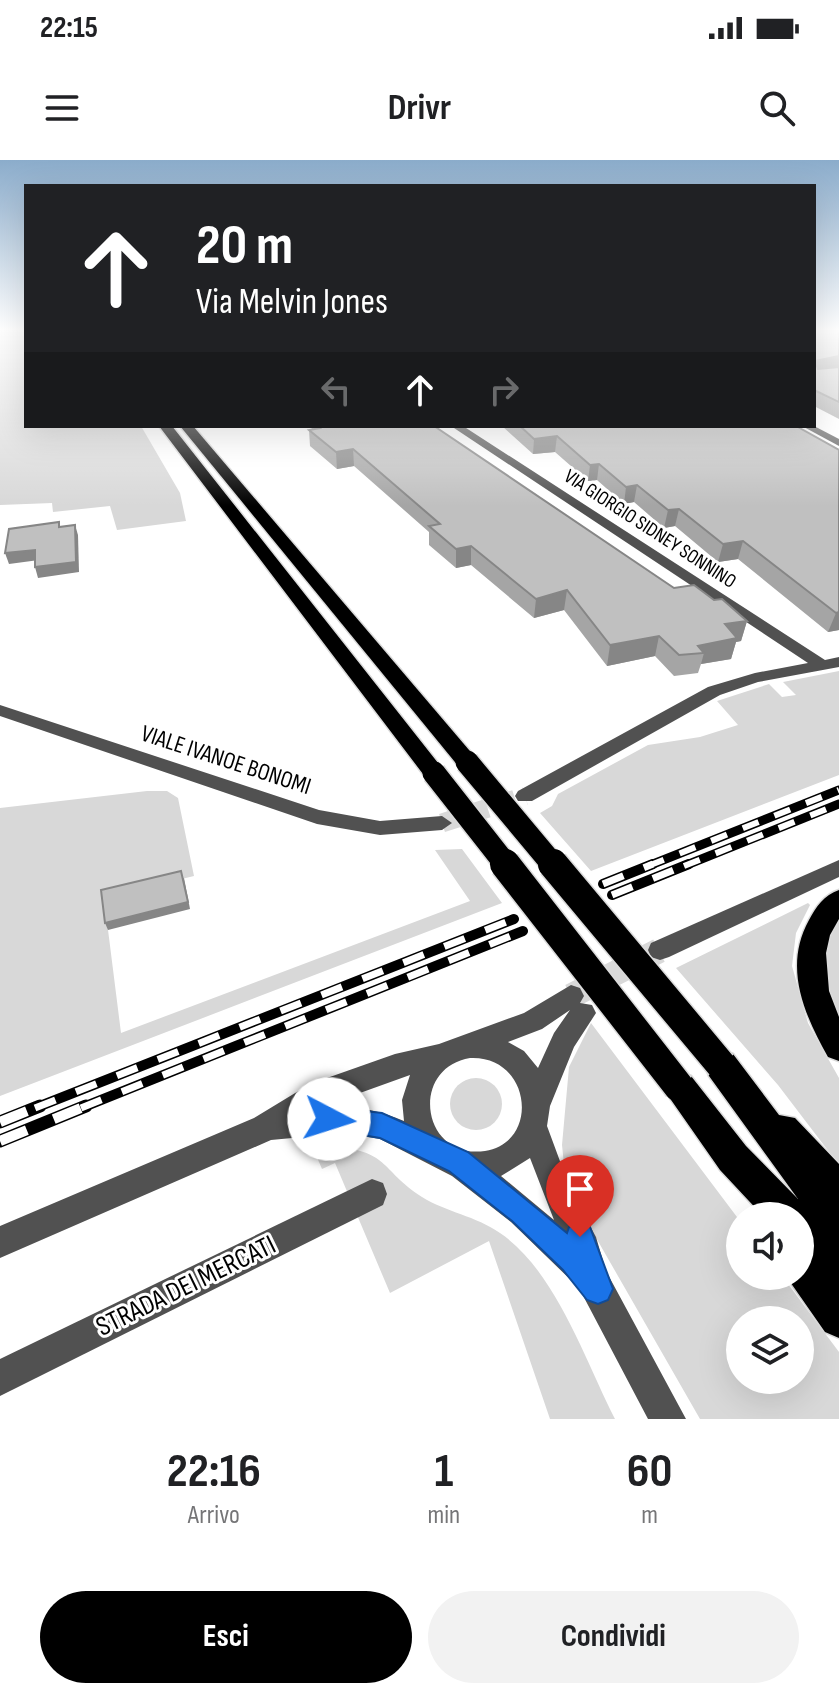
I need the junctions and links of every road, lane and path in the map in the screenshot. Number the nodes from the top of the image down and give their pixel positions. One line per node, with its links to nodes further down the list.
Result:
1 (167, 428): 19 (highway, bridge)
2 (188, 428): 15 (highway, bridge)
3 (459, 428): 6 (street, VIA GIORGIO SIDNEY SONNINO)
4 (811, 428): 5 (street)
5 (839, 443)
6 (830, 664): 8 (street)
7 (0, 710): 9 (street, VIALE IVANOE BONOMI)
8 (525, 796)
9 (442, 823)
10 (839, 868): 12 (street)
11 (839, 901): 13 (highway)
12 (660, 950)
13 (839, 1047)
14 (449, 1053): 16 (street); 16 (street); 17 (street); 18 (street)
15 (744, 1092): 20 (highway); 24 (highway)
16 (536, 1116): 18 (street); 29 (street)
17 (252, 1133): 18 (street); 25 (street)
18 (447, 1156): 29 (street)
19 (733, 1158): 22 (highway); 23 (highway)
20 (839, 1190)
21 (372, 1194): 31 (street, STRADA DEI MERCATI)
22 (760, 1202)
23 (775, 1202)
24 (839, 1225)
25 (0, 1242)
26 (814, 1245): 27 (highway)
27 (839, 1274)
28 (814, 1283): 30 (highway)
29 (598, 1289): 32 (street)
30 (839, 1318)
31 (0, 1378)
32 (668, 1419)

